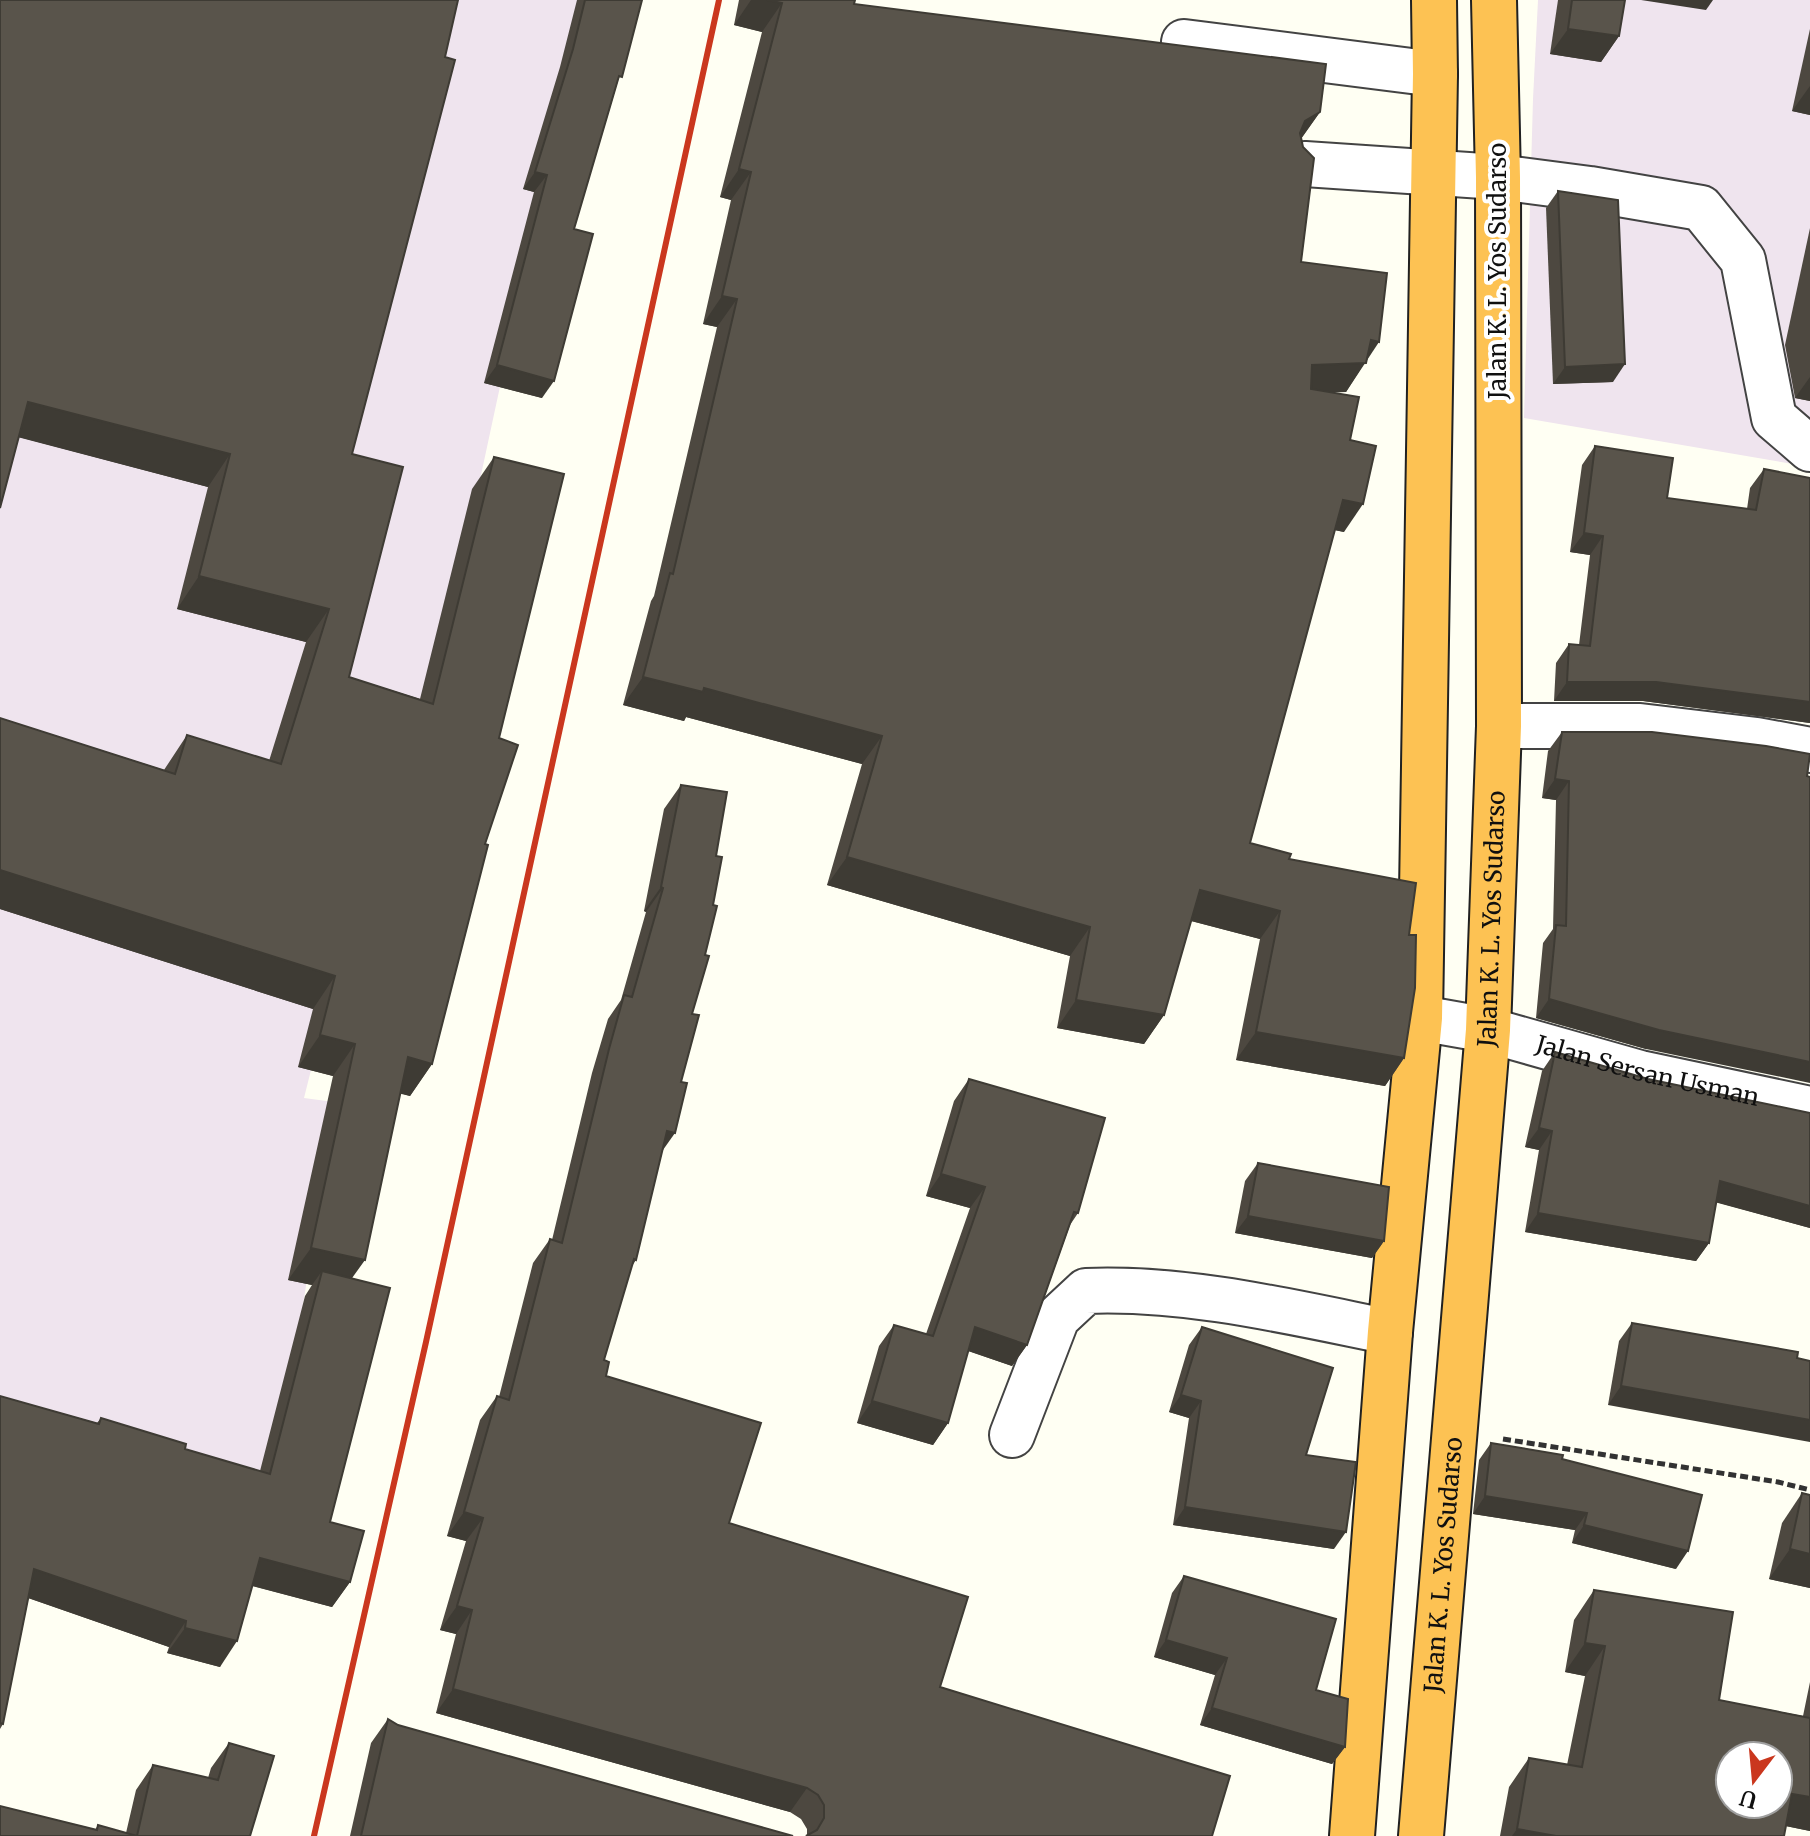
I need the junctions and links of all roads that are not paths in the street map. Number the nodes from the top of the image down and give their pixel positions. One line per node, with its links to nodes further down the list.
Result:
1 (1434, 0): 4 (highway)
2 (1494, 0): 7 (highway, Jalan K. L. Yos Sudarso)
3 (1184, 42): 4 (street)
4 (1435, 74): 6 (highway)
5 (1305, 164): 6 (street)
6 (1433, 174): 7 (street); 11 (highway)
7 (1498, 177): 8 (street); 9 (highway, Jalan K. L. Yos Sudarso)
8 (1810, 449)
9 (1499, 726): 10 (street); 12 (highway, Jalan K. L. Yos Sudarso)
10 (1810, 750)
11 (1420, 1018): 12 (street, Jalan Sersan Usman); 14 (highway)
12 (1488, 1030): 13 (street, Jalan Sersan Usman); 17 (highway, Jalan K. L. Yos Sudarso)
13 (1810, 1109)
14 (1390, 1332): 15 (street); 16 (highway)
15 (1012, 1435)
16 (1352, 1836)
17 (1421, 1836)

